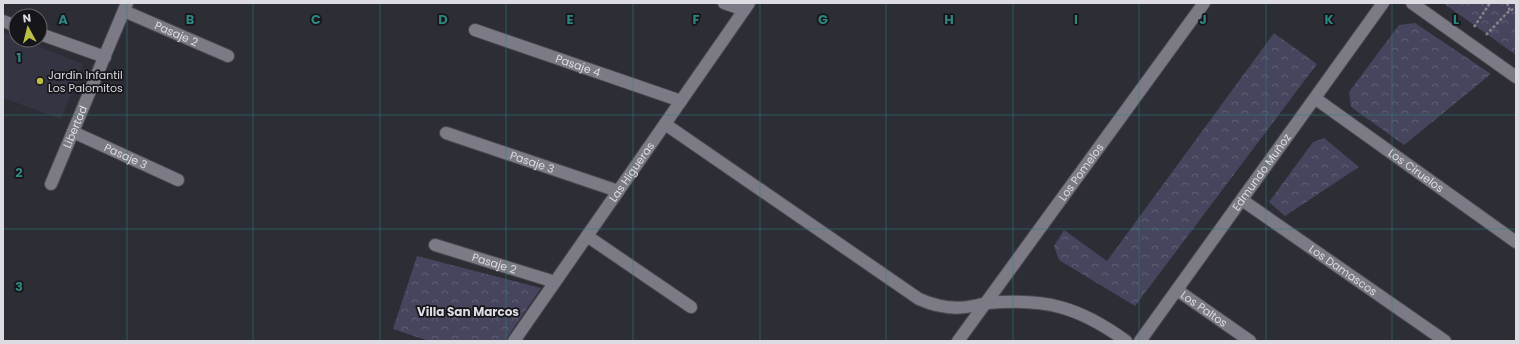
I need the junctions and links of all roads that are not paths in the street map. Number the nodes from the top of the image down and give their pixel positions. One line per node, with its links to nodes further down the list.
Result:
1 (724, 3): 6 (street)
2 (1204, 3): 26 (street, Los Pomelos)
3 (1383, 3): 12 (street, Edmundo Muñoz)
4 (1412, 3): 11 (street)
5 (125, 7): 9 (street, Pasaje 2); 10 (street, Libertad)
6 (746, 7): 13 (street, Las Higueras)
7 (474, 30): 13 (street, Pasaje 4)
8 (48, 37): 10 (street)
9 (228, 56)
10 (105, 57): 15 (street, Libertad)
11 (1516, 77)
12 (1316, 99): 20 (street, Edmundo Muñoz); 22 (street, Los Ciruelos)
13 (681, 101): 14 (street, Las Higueras)
14 (665, 124): 19 (street, Las Higueras); 26 (street)
15 (73, 132): 17 (street, Pasaje 3); 18 (street, Libertad)
16 (446, 133): 19 (street, Pasaje 3)
17 (178, 180)
18 (51, 184)
19 (618, 192): 21 (street, Las Higueras)
20 (1242, 200): 25 (street, Edmundo Muñoz); 33 (street, Los Damascos)
21 (586, 236): 24 (street, Las Higueras); 27 (street)
22 (1516, 242)
23 (434, 245): 24 (street, Pasaje 2)
24 (555, 282): 28 (street, Las Higueras)
25 (1177, 290): 31 (street, Edmundo Muñoz); 32 (street, Los Paltos)
26 (986, 303): 29 (street, Los Pomelos); 30 (street)
27 (691, 307)
28 (514, 341)
29 (958, 341)
30 (1126, 341)
31 (1140, 341)
32 (1250, 341)
33 (1445, 341)

